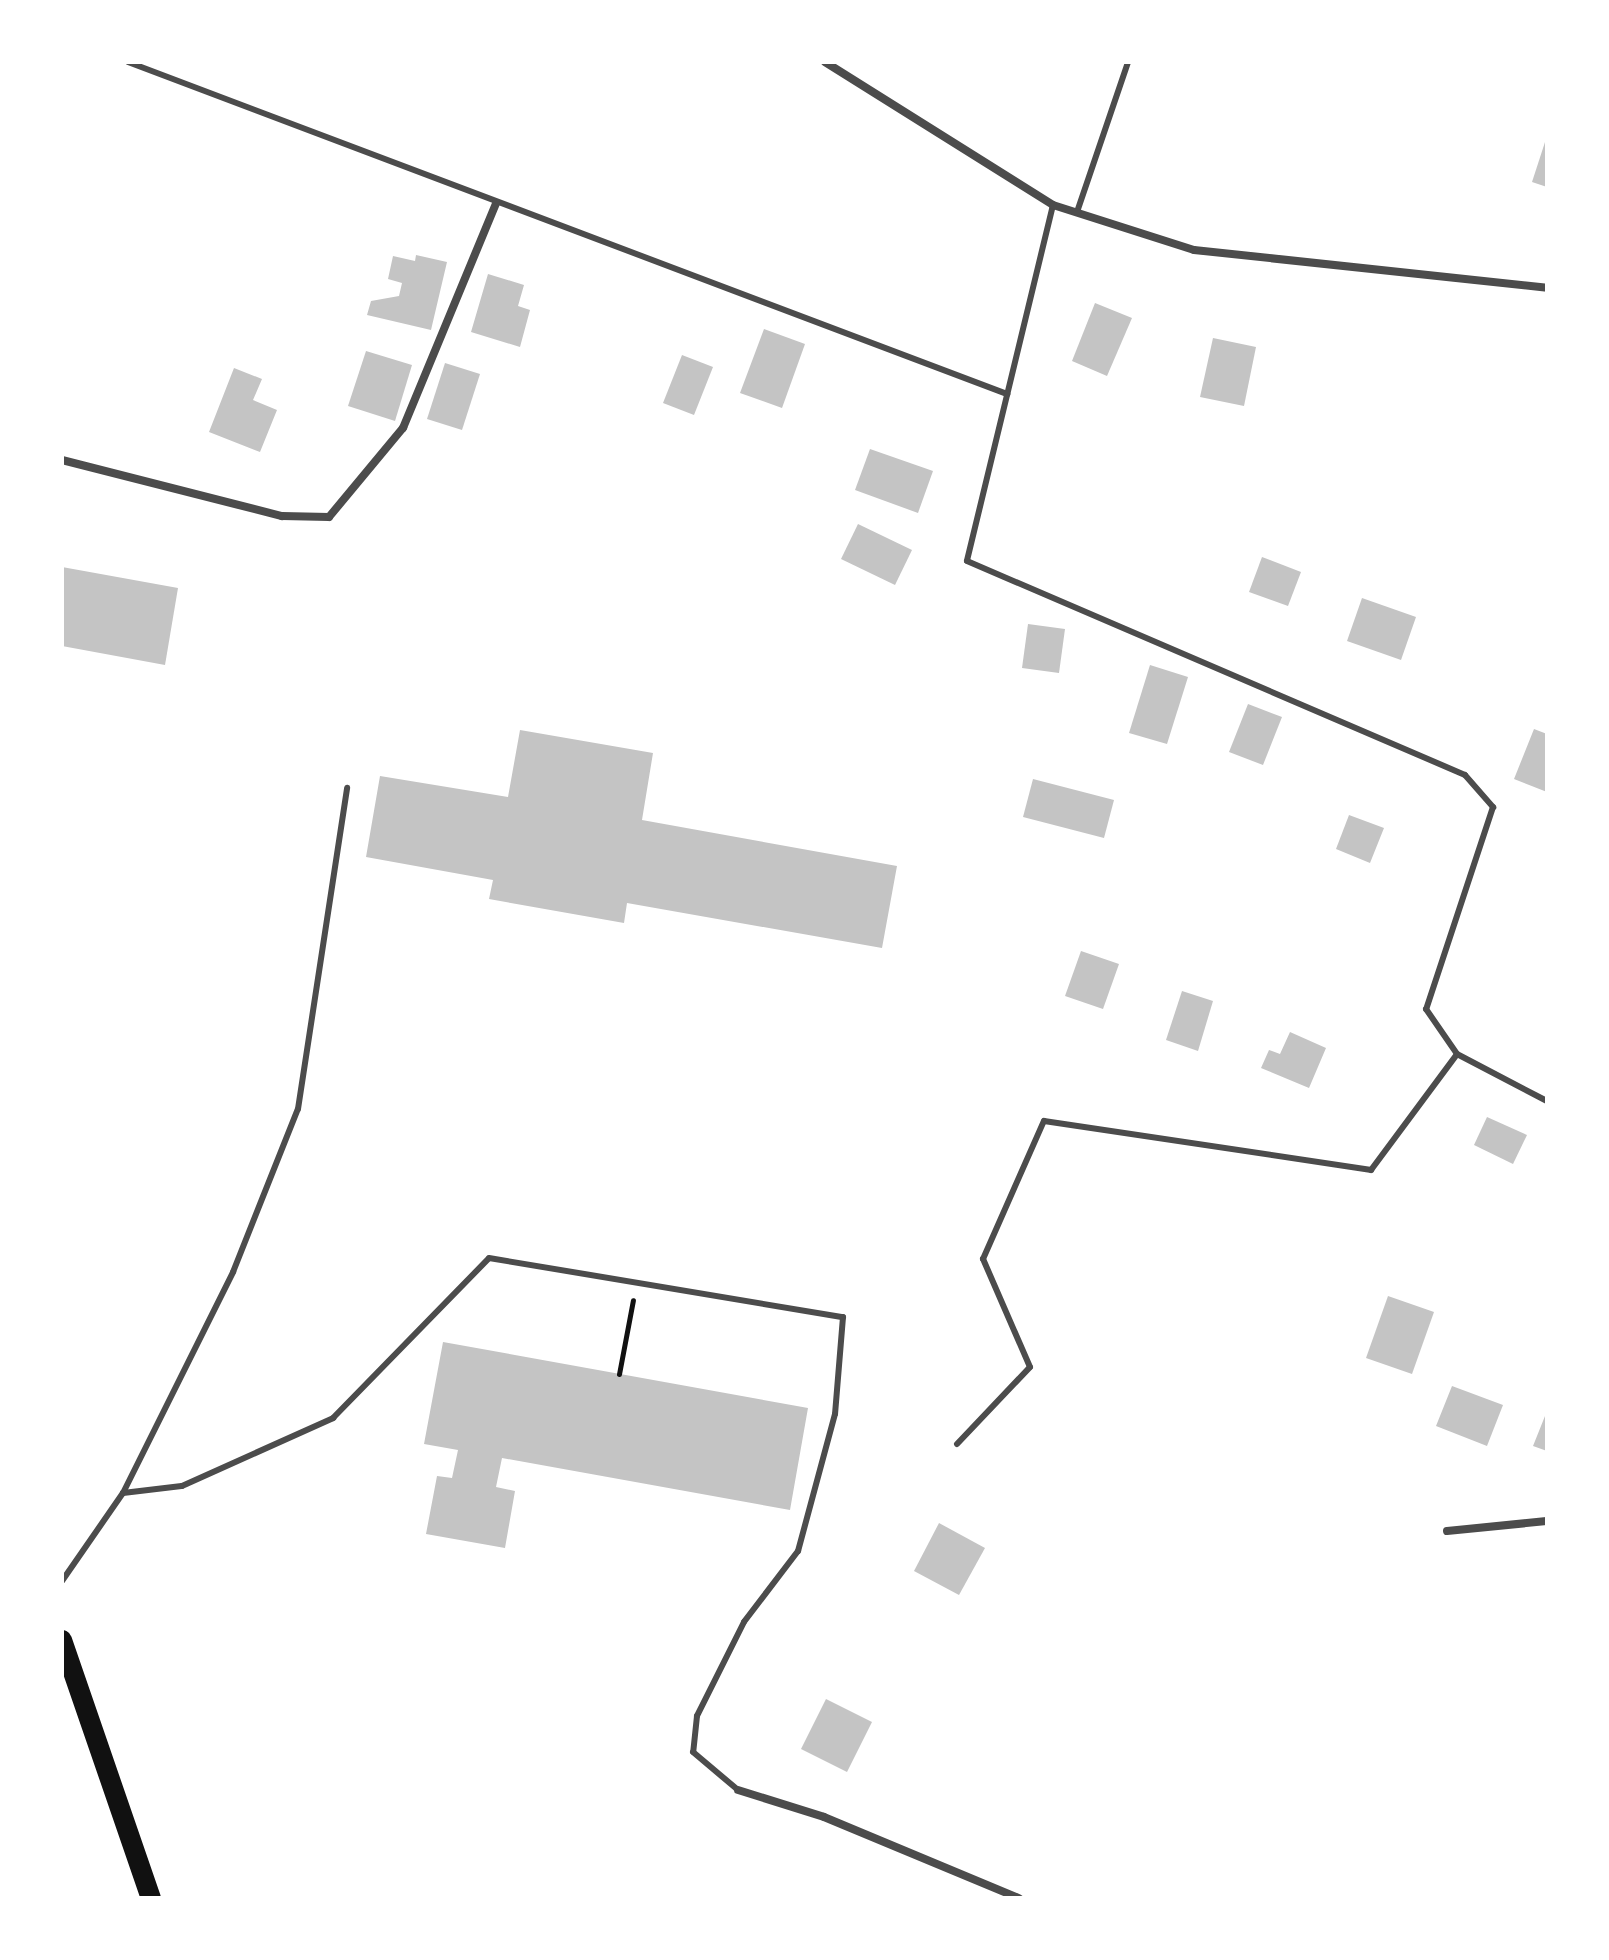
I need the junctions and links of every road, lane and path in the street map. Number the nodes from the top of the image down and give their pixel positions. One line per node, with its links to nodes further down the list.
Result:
1 (128, 62): 4 (lane)
2 (825, 62): 5 (street)
3 (1128, 62): 6 (lane)
4 (496, 204): 8 (lane); 9 (street)
5 (1053, 205): 6 (street); 8 (lane)
6 (1077, 212): 7 (street)
7 (1547, 288)
8 (1007, 394): 11 (lane)
9 (62, 460)
10 (347, 788): 16 (lane)
11 (1457, 1054): 12 (lane); 15 (lane)
12 (1547, 1101)
13 (636, 1282): 14 (path); 16 (lane); 21 (lane)
14 (619, 1374)
15 (957, 1444)
16 (123, 1493): 19 (lane)
17 (1547, 1521): 18 (street)
18 (1447, 1531)
19 (62, 1581)
20 (62, 1640): 22 (main road)
21 (738, 1790): 23 (street)
22 (151, 1898)
23 (1019, 1898)

